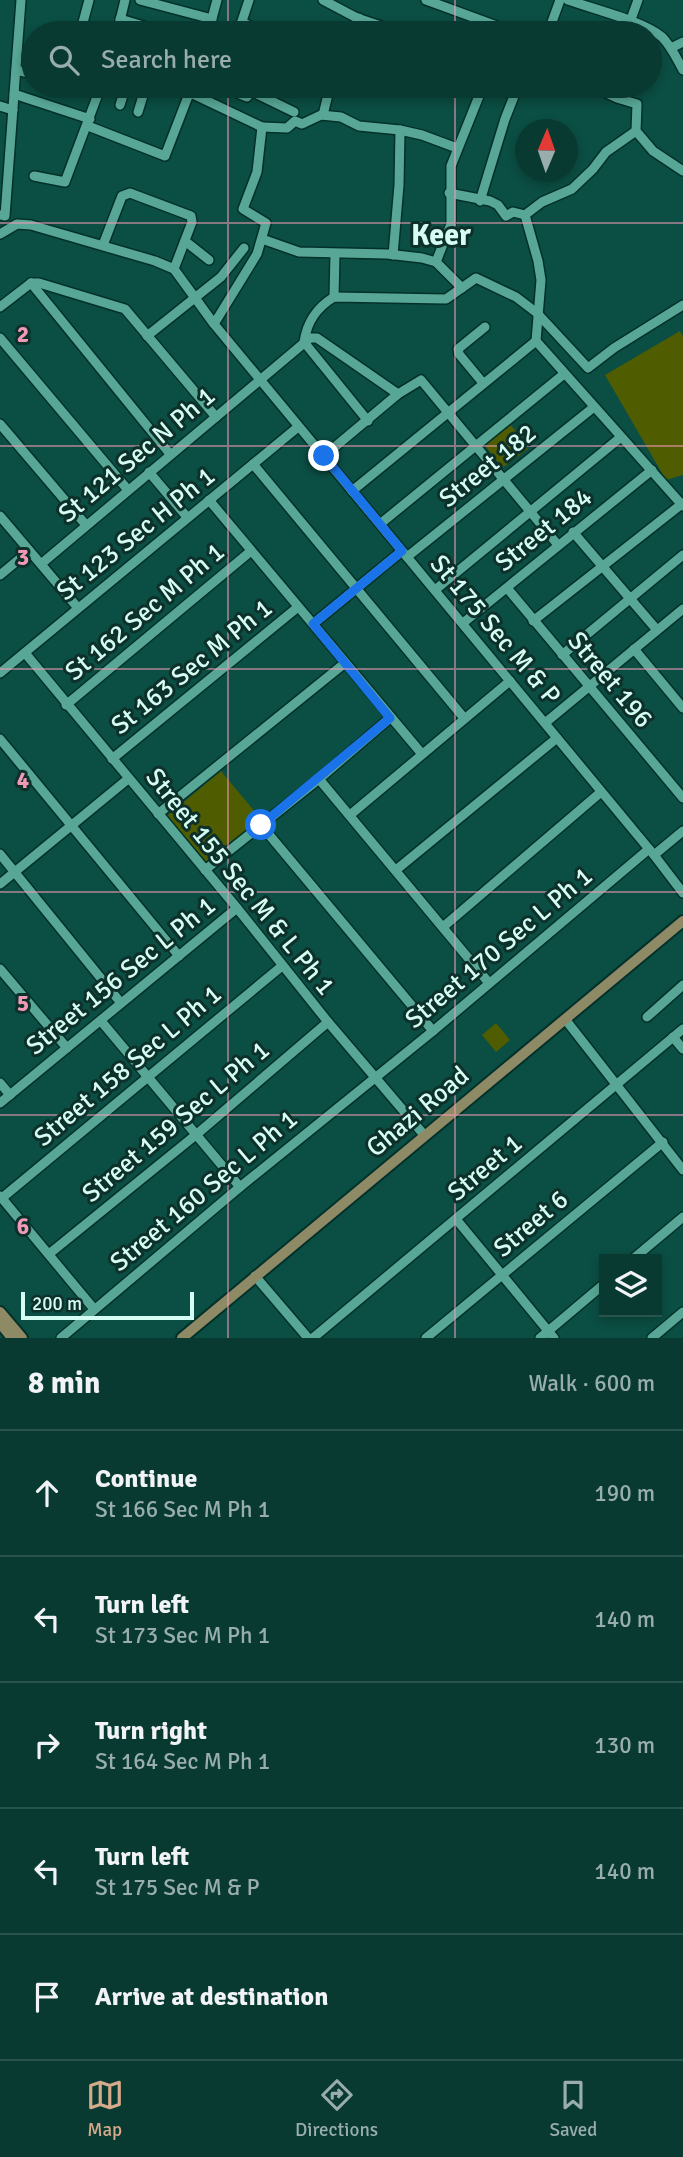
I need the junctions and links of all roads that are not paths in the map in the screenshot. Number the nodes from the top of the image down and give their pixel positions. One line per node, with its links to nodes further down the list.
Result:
1 (21, 0): 28 (street)
2 (89, 0): 17 (street)
3 (125, 0): 14 (street)
4 (140, 0): 15 (street)
5 (217, 0): 15 (street)
6 (248, 0): 19 (street)
7 (323, 0): 12 (street)
8 (426, 0): 21 (street)
9 (560, 0): 22 (street)
10 (568, 0): 13 (street)
11 (638, 0): 24 (street)
12 (341, 4): 16 (street)
13 (595, 4): 23 (street)
14 (120, 19): 18 (street)
15 (212, 19)
16 (359, 19): 20 (street)
17 (83, 21)
18 (127, 21)
19 (242, 21)
20 (363, 21)
21 (483, 21)
22 (552, 21)
23 (628, 21)
24 (630, 21)
25 (662, 38): 27 (street)
26 (683, 42): 27 (street)
27 (671, 48): 30 (street)
28 (16, 69): 29 (street); 31 (street)
29 (21, 70)
30 (683, 70)
31 (14, 94): 32 (street); 48 (street)
32 (21, 97)
33 (25, 98): 53 (street)
34 (97, 98): 53 (street)
35 (122, 98): 45 (street)
36 (142, 98): 49 (street)
37 (188, 98): 53 (street)
38 (204, 98): 46 (street)
39 (217, 98): 46 (street)
40 (265, 98): 50 (street)
41 (327, 98): 51 (street)
42 (478, 98): 60 (street)
43 (514, 98): 67 (street)
44 (617, 98): 57 (street)
45 (120, 105)
46 (215, 105): 55 (street)
47 (0, 106): 48 (street)
48 (13, 110): 54 (street)
49 (138, 112)
50 (294, 112)
51 (323, 115): 55 (street); 56 (street)
52 (0, 120): 54 (street)
53 (89, 122): 65 (street)
54 (12, 123): 59 (street)
55 (262, 127): 71 (street)
56 (400, 130): 60 (street); 76 (street)
57 (636, 131): 64 (street); 69 (street)
58 (0, 135): 59 (street)
59 (11, 138): 62 (street)
60 (457, 148): 66 (street)
61 (0, 149): 62 (street)
62 (10, 151): 63 (street)
63 (4, 168): 68 (street)
64 (683, 171)
65 (34, 176)
66 (449, 193): 67 (street); 78 (street)
67 (480, 201): 69 (street)
68 (2, 215)
69 (525, 215): 86 (street)
70 (2, 232): 73 (street)
71 (262, 239): 75 (street); 87 (street)
72 (185, 241): 73 (street); 77 (street); 79 (street)
73 (103, 245): 79 (street)
74 (244, 248): 83 (street)
75 (335, 254): 76 (street); 82 (street)
76 (393, 255): 78 (street)
77 (209, 260)
78 (436, 262): 81 (street)
79 (174, 269): 83 (street, St 175 Sec M & P)
80 (31, 283): 85 (street); 89 (street); 105 (street)
81 (462, 288): 82 (street); 86 (street)
82 (334, 297): 92 (street)
83 (196, 299): 87 (street, St 175 Sec M & P); 89 (street)
84 (683, 305): 86 (street)
85 (0, 307)
86 (537, 313): 91 (street)
87 (214, 324): 94 (street, St 175 Sec M & P)
88 (485, 327): 95 (street)
89 (147, 336): 99 (street)
90 (0, 338): 111 (street)
91 (536, 341): 93 (street); 95 (street)
92 (304, 342): 94 (street, St 121 Sec N Ph 1); 96 (street); 100 (street)
93 (564, 374): 97 (street); 104 (street)
94 (260, 378): 99 (street, St 121 Sec N Ph 1); 102 (street, St 175 Sec M & P)
95 (482, 383): 98 (street)
96 (398, 394): 98 (street); 100 (street)
97 (594, 407): 103 (street); 110 (street, Street 182)
98 (446, 412): 104 (street); 112 (street)
99 (216, 417): 105 (street, St 121 Sec N Ph 1)
100 (368, 421): 106 (street)
101 (0, 424): 119 (street)
102 (298, 426): 106 (street, St 175 Sec M & P); 107 (street, St 123 Sec H Ph 1)
103 (621, 437): 108 (street); 115 (street)
104 (474, 447): 110 (street); 118 (street)
105 (170, 454): 109 (street, St 121 Sec N Ph 1)
106 (324, 456): 112 (street, St 175 Sec M & P)
107 (254, 464): 113 (street, St 123 Sec H Ph 1); 130 (street)
108 (652, 470): 114 (street); 120 (street, Street 184)
109 (149, 472): 111 (street, St 121 Sec N Ph 1); 117 (street)
110 (503, 481): 115 (street); 124 (street, Street 182)
111 (128, 490): 119 (street, St 121 Sec N Ph 1)
112 (352, 491): 118 (street, St 175 Sec M & P)
113 (209, 500): 117 (street, St 123 Sec H Ph 1); 123 (street)
114 (682, 504): 127 (street)
115 (530, 513): 121 (street); 131 (street)
116 (0, 516): 122 (street)
117 (187, 517): 134 (street, St 123 Sec H Ph 1)
118 (380, 524): 124 (street, St 175 Sec M & P)
119 (86, 525): 126 (street, St 121 Sec N Ph 1)
120 (573, 533): 121 (street, Street 184); 127 (street)
121 (558, 545): 129 (street, Street 184)
122 (29, 551): 126 (street); 128 (street)
123 (251, 551): 133 (street); 147 (street, St 162 Sec M Ph 1)
124 (405, 554): 130 (street, Street 182); 131 (street, St 175 Sec M & P)
125 (683, 555): 132 (street)
126 (41, 564): 134 (street)
127 (602, 565): 132 (street); 136 (street)
128 (0, 575)
129 (507, 588): 136 (street, Street 196); 137 (street, Street 184)
130 (357, 589): 138 (street, Street 182); 150 (street)
131 (435, 590): 137 (street, St 175 Sec M & P)
132 (631, 599): 139 (street); 142 (street)
133 (298, 607): 138 (street); 155 (street, St 163 Sec M Ph 1)
134 (78, 608): 141 (street, St 123 Sec H Ph 1)
135 (681, 614): 139 (street)
136 (533, 621): 142 (street, Street 196)
137 (463, 623): 145 (street, St 175 Sec M & P)
138 (313, 624): 143 (street)
139 (657, 630): 140 (street)
140 (634, 649): 146 (street); 148 (street)
141 (25, 653): 144 (street, St 123 Sec H Ph 1); 147 (street, Street 155 Sec M & L Ph 1)
142 (562, 655): 146 (street, Street 196)
143 (345, 663): 149 (street); 160 (street)
144 (0, 673)
145 (510, 681): 150 (street); 151 (street, St 175 Sec M & P)
146 (588, 686): 151 (street); 159 (street, Street 196)
147 (66, 705): 155 (street, Street 155 Sec M & L Ph 1)
148 (683, 709)
149 (390, 718): 154 (street); 157 (street)
150 (464, 718): 154 (street)
151 (545, 723): 152 (street, St 175 Sec M & P)
152 (556, 738): 158 (street, St 175 Sec M & P); 168 (street)
153 (0, 739): 163 (street)
154 (422, 754): 161 (street)
155 (112, 759): 156 (street, Street 155 Sec M & L Ph 1)
156 (128, 779): 160 (street, Street 155 Sec M & L Ph 1); 163 (street)
157 (320, 779): 161 (street); 162 (street)
158 (601, 792): 165 (street, St 175 Sec M & P); 174 (street)
159 (683, 798)
160 (158, 814): 167 (street, Street 155 Sec M & L Ph 1)
161 (350, 815): 168 (street)
162 (261, 825): 167 (street); 186 (street)
163 (71, 827): 169 (street); 175 (street)
164 (683, 831): 165 (street, Street 170 Sec L Ph 1)
165 (651, 852): 171 (street, St 175 Sec M & P); 178 (street, Street 170 Sec L Ph 1)
166 (0, 854): 169 (street)
167 (205, 870): 172 (street, Street 155 Sec M & L Ph 1)
168 (396, 870): 174 (street)
169 (15, 872): 170 (street); 180 (street)
170 (0, 884)
171 (683, 893)
172 (237, 908): 175 (street, Street 156 Sec L Ph 1); 176 (street, Street 155 Sec M & L Ph 1)
173 (683, 921): 182 (main road, Ghazi Road)
174 (443, 927): 178 (street)
175 (178, 956): 180 (street, Street 156 Sec L Ph 1)
176 (282, 966): 184 (street, Street 155 Sec M & L Ph 1); 190 (street, Street 158 Sec L Ph 1)
177 (0, 969): 188 (street)
178 (489, 984): 186 (street, Street 170 Sec L Ph 1)
179 (683, 985): 181 (street)
180 (121, 1003): 183 (street, Street 156 Sec L Ph 1)
181 (647, 1017)
182 (565, 1019): 193 (street); 197 (main road, Ghazi Road)
183 (101, 1021): 188 (street, Street 156 Sec L Ph 1); 190 (street)
184 (328, 1022): 191 (street, Street 155 Sec M & L Ph 1); 196 (street, Street 159 Sec L Ph 1)
185 (683, 1029): 187 (street, Street 1)
186 (433, 1031): 191 (street, Street 170 Sec L Ph 1)
187 (673, 1037): 189 (street); 193 (street, Street 1)
188 (67, 1048): 194 (street, Street 156 Sec L Ph 1)
189 (683, 1049)
190 (148, 1076): 196 (street); 201 (street, Street 158 Sec L Ph 1)
191 (375, 1078): 197 (street, Street 155 Sec M & L Ph 1); 200 (street, Street 160 Sec L Ph 1)
192 (0, 1083): 194 (street)
193 (616, 1086): 198 (street); 203 (street, Street 1)
194 (10, 1095): 195 (street, Street 156 Sec L Ph 1)
195 (0, 1103)
196 (197, 1134): 200 (street); 204 (street, Street 159 Sec L Ph 1)
197 (425, 1136): 206 (main road, Ghazi Road)
198 (663, 1142): 199 (street); 207 (street, Street 6)
199 (683, 1170)
200 (240, 1187): 209 (street, Street 160 Sec L Ph 1)
201 (1, 1197): 204 (street)
202 (683, 1217): 205 (street)
203 (456, 1219): 207 (street); 221 (street, Street 1)
204 (49, 1254): 209 (street)
205 (639, 1254)
206 (255, 1276): 219 (main road, Ghazi Road); 220 (street)
207 (501, 1276): 214 (street); 222 (street, Street 6)
208 (599, 1289): 214 (street)
209 (94, 1309): 218 (street, Street 160 Sec L Ph 1)
210 (0, 1312): 217 (main road)
211 (683, 1312): 224 (street)
212 (0, 1323): 216 (main road)
213 (0, 1333): 215 (main road)
214 (551, 1335): 223 (street)
215 (4, 1338)
216 (12, 1338)
217 (22, 1338)
218 (61, 1338)
219 (182, 1338)
220 (307, 1338)
221 (313, 1338)
222 (426, 1338)
223 (540, 1338)
224 (652, 1338)

